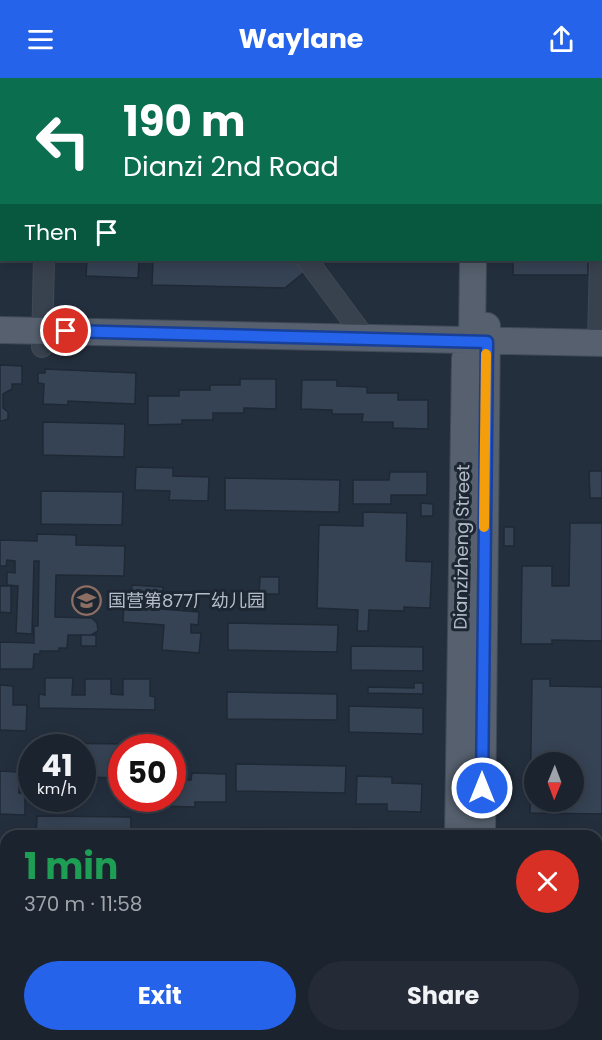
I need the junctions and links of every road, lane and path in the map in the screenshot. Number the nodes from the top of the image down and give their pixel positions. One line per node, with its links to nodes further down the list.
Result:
1 (44, 261): 8 (street)
2 (308, 261): 7 (street)
3 (474, 261): 11 (main road, Dianzizheng Street)
4 (488, 261): 11 (main road, Dianzizheng Street)
5 (600, 261): 10 (street)
6 (0, 330): 8 (main road)
7 (365, 338): 8 (main road); 11 (main road)
8 (42, 339): 9 (main road); 11 (main road)
9 (0, 346)
10 (601, 348): 11 (main road)
11 (477, 350): 12 (main road, Dianzizheng Street); 13 (main road, Dianzizheng Street)
12 (458, 830)
13 (482, 830)

